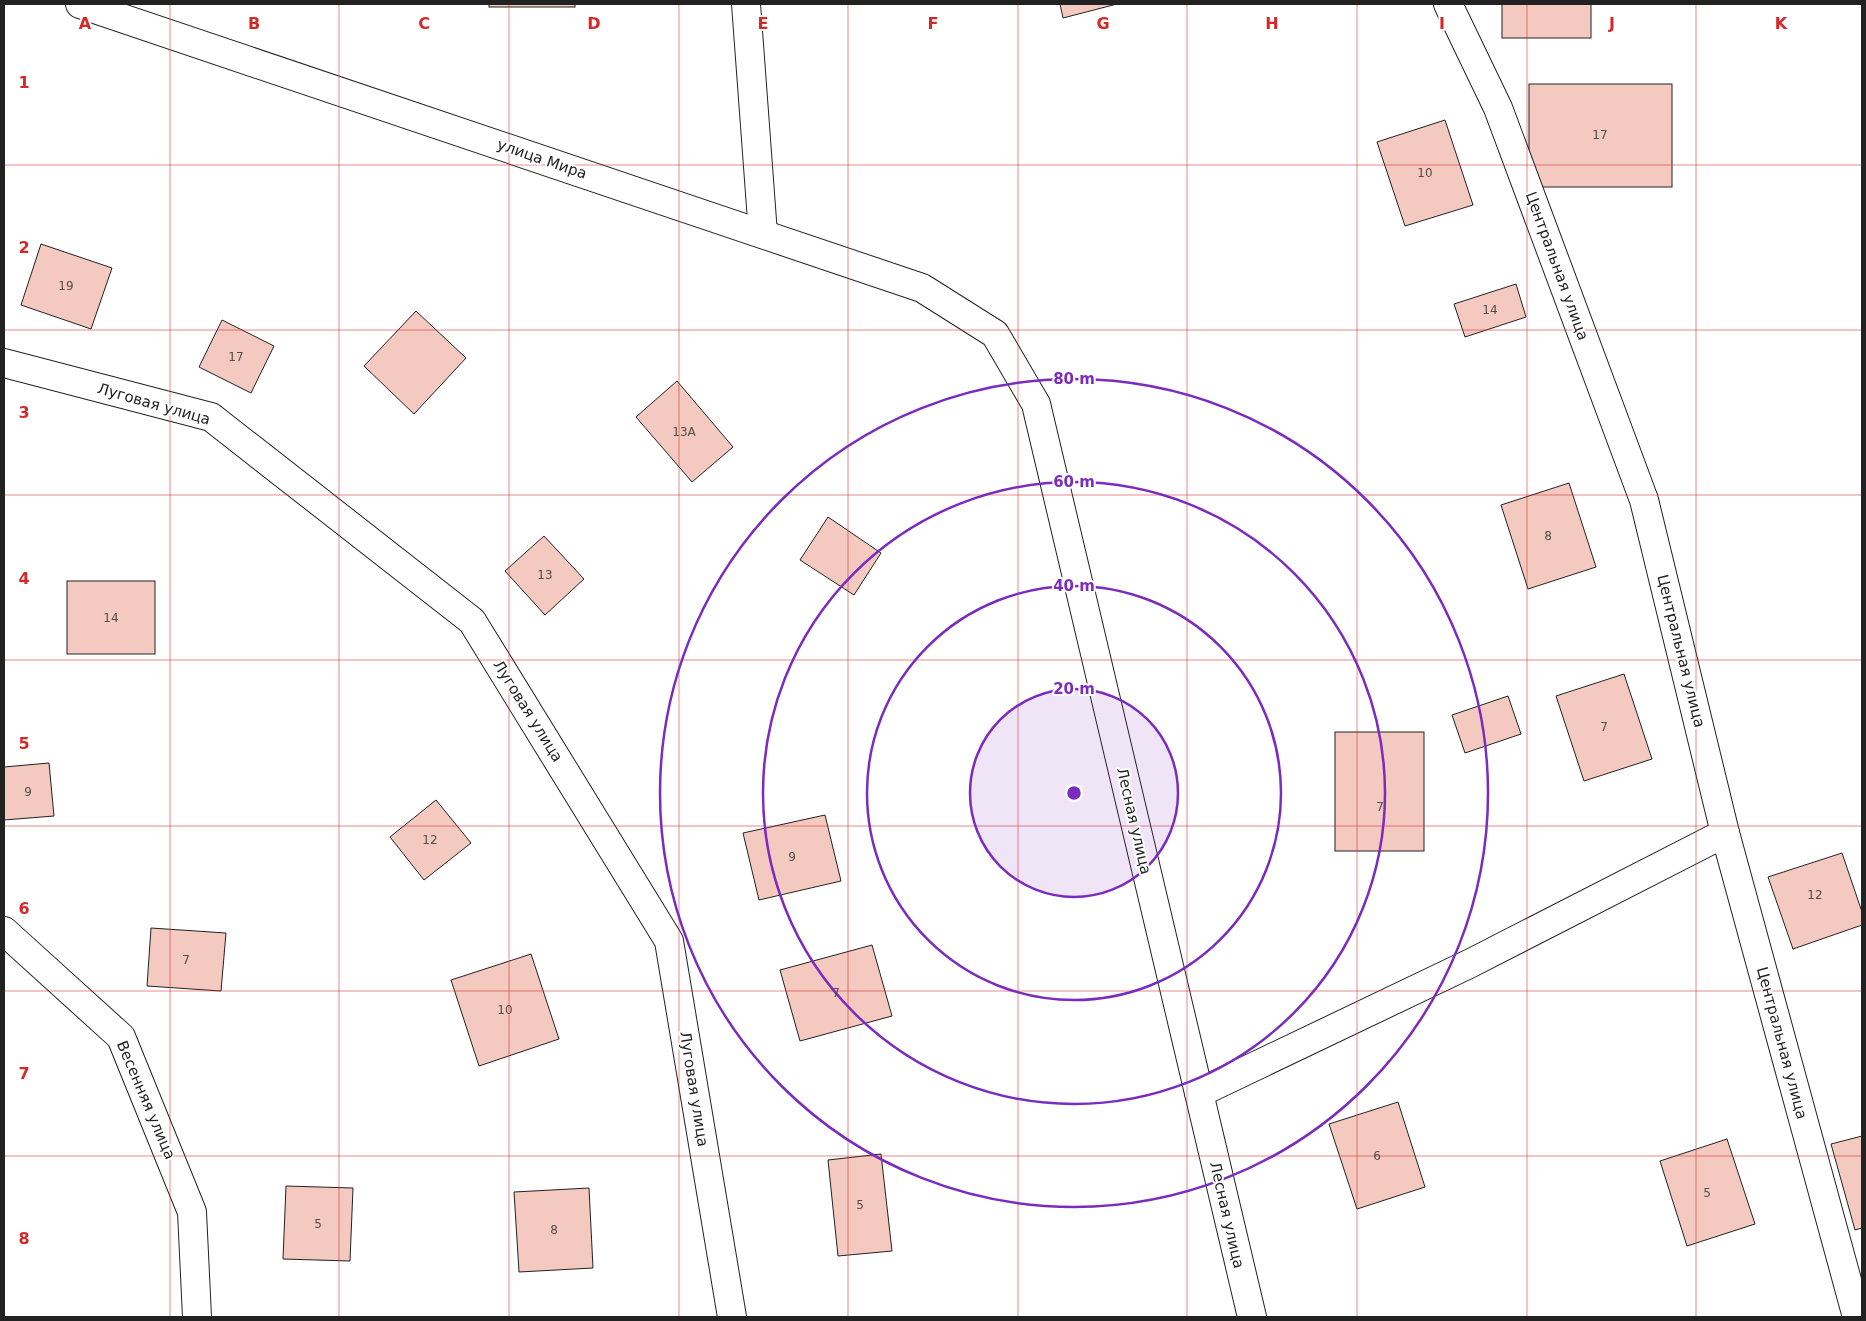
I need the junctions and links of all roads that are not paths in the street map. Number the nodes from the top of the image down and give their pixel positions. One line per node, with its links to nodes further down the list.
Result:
1 (80, 4): 4 (street, улица Мира)
2 (746, 4): 4 (street)
3 (1448, 4): 7 (street, Центральная улица)
4 (763, 234): 5 (street, улица Мира)
5 (995, 334): 9 (street, Лесная улица)
6 (4, 363): 11 (street, Луговая улица)
7 (1725, 833): 9 (street); 13 (street, Центральная улица)
8 (4, 931): 10 (street, Весенняя улица)
9 (1199, 1093): 12 (street, Лесная улица)
10 (197, 1317)
11 (732, 1317)
12 (1252, 1317)
13 (1857, 1317)

